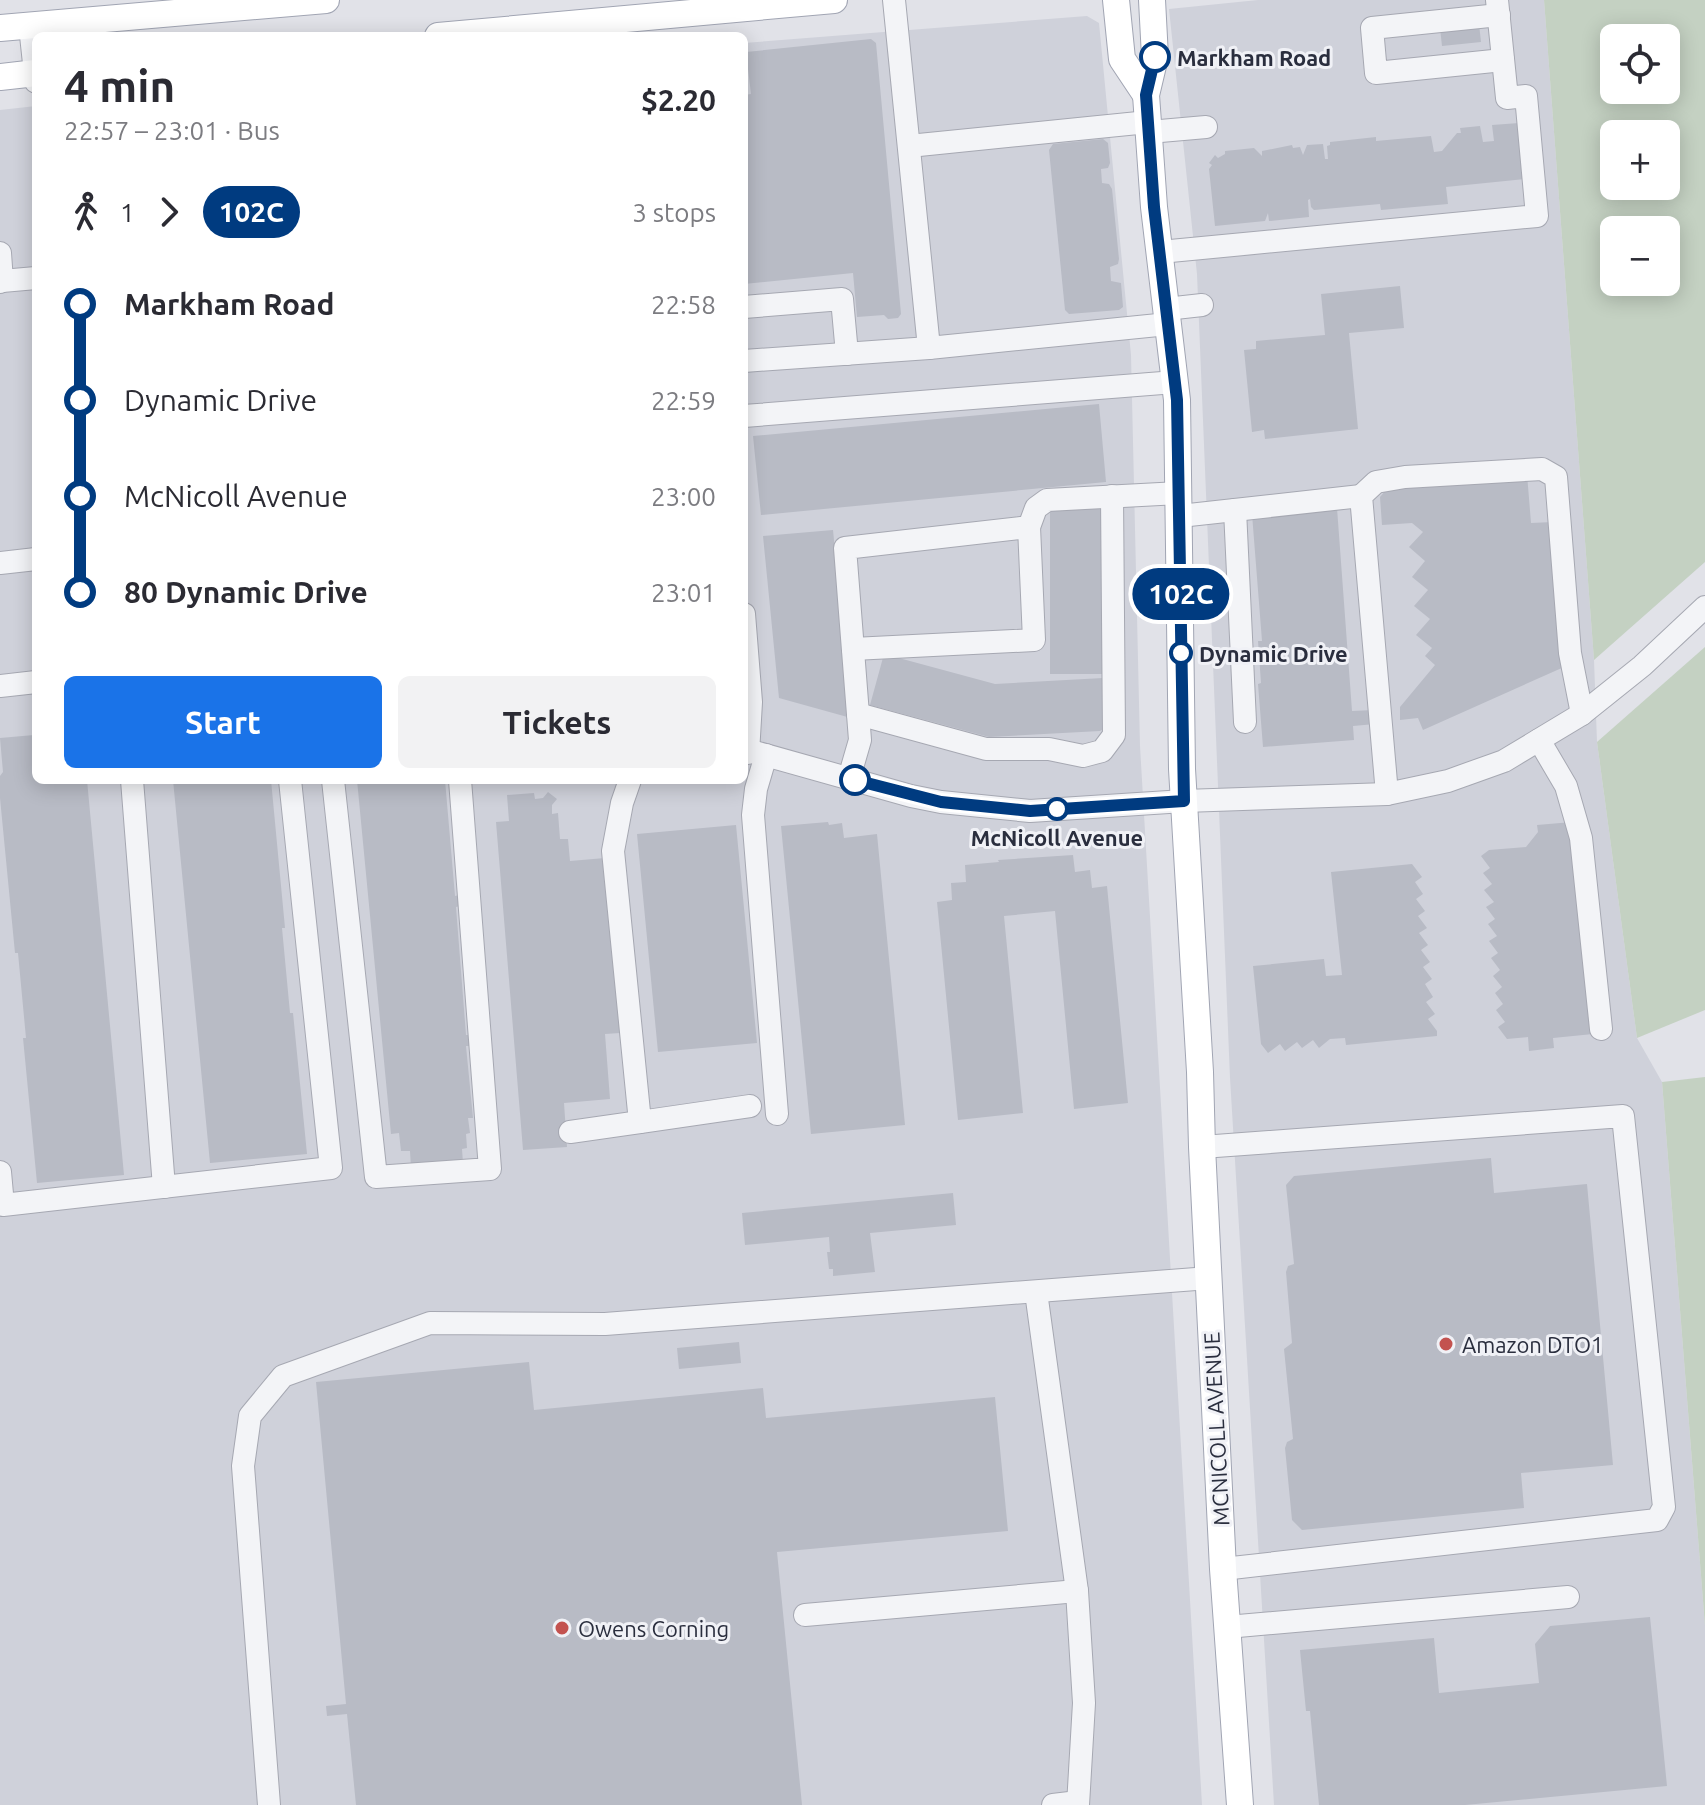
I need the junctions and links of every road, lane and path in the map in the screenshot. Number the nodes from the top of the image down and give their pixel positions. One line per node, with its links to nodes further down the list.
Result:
1 (326, 0): 7 (main road)
2 (834, 0): 9 (main road)
3 (894, 0): 17 (street)
4 (1116, 0): 14 (main road, MCNICOLL AVENUE)
5 (1152, 0): 14 (main road, MCNICOLL AVENUE)
6 (1498, 8): 11 (street); 11 (street)
7 (30, 26): 8 (main road); 10 (street)
8 (0, 28)
9 (482, 32)
10 (32, 46)
11 (1503, 60): 18 (street)
12 (32, 76): 13 (main road)
13 (0, 77)
14 (1146, 95): 15 (main road, MCNICOLL AVENUE)
15 (1148, 127): 16 (street); 17 (street); 18 (main road, MCNICOLL AVENUE)
16 (1206, 127)
17 (909, 146): 25 (street)
18 (1160, 252): 24 (main road, MCNICOLL AVENUE)
19 (0, 253): 21 (street)
20 (32, 278): 21 (street)
21 (1, 282)
22 (1202, 305): 24 (street)
23 (748, 307): 26 (street)
24 (1167, 316): 25 (street); 28 (main road, MCNICOLL AVENUE)
25 (929, 348): 26 (street)
26 (847, 354): 27 (street)
27 (748, 361)
28 (1175, 382): 29 (street); 32 (main road, MCNICOLL AVENUE)
29 (748, 416)
30 (1112, 496): 32 (street); 34 (street); 42 (street)
31 (1361, 496): 33 (street); 43 (street); 53 (street)
32 (1180, 504): 33 (street); 54 (main road, MCNICOLL AVENUE)
33 (1235, 510): 44 (street)
34 (1029, 527): 38 (street); 38 (street)
35 (32, 559): 36 (street)
36 (0, 563)
37 (1705, 607): 43 (street)
38 (853, 649): 42 (street)
39 (748, 664): 46 (street)
40 (32, 682): 41 (street)
41 (0, 686)
42 (858, 714): 47 (street)
43 (1582, 714): 45 (street)
44 (1245, 722)
45 (1539, 740): 53 (street); 55 (street)
46 (752, 752): 47 (street); 57 (street)
47 (849, 778): 54 (street)
48 (132, 784): 62 (street)
49 (290, 784): 62 (street)
50 (333, 784): 51 (street)
51 (460, 784)
52 (629, 784): 58 (street)
53 (1387, 794): 54 (street)
54 (1184, 801): 60 (main road, MCNICOLL AVENUE)
55 (1601, 1029)
56 (750, 1106): 58 (street)
57 (777, 1114)
58 (640, 1122): 59 (street)
59 (570, 1132)
60 (1202, 1147): 64 (main road, MCNICOLL AVENUE); 66 (street)
61 (0, 1172): 63 (street)
62 (164, 1187): 63 (street)
63 (2, 1205)
64 (1209, 1278): 65 (street); 66 (main road, MCNICOLL AVENUE)
65 (1036, 1292): 67 (street); 72 (street)
66 (1223, 1569): 70 (main road, MCNICOLL AVENUE)
67 (1077, 1591): 69 (street); 71 (street)
68 (1568, 1597): 70 (street)
69 (805, 1615)
70 (1227, 1627): 74 (main road, MCNICOLL AVENUE)
71 (1078, 1804): 73 (street)
72 (269, 1805)
73 (1053, 1805)
74 (1240, 1805)

